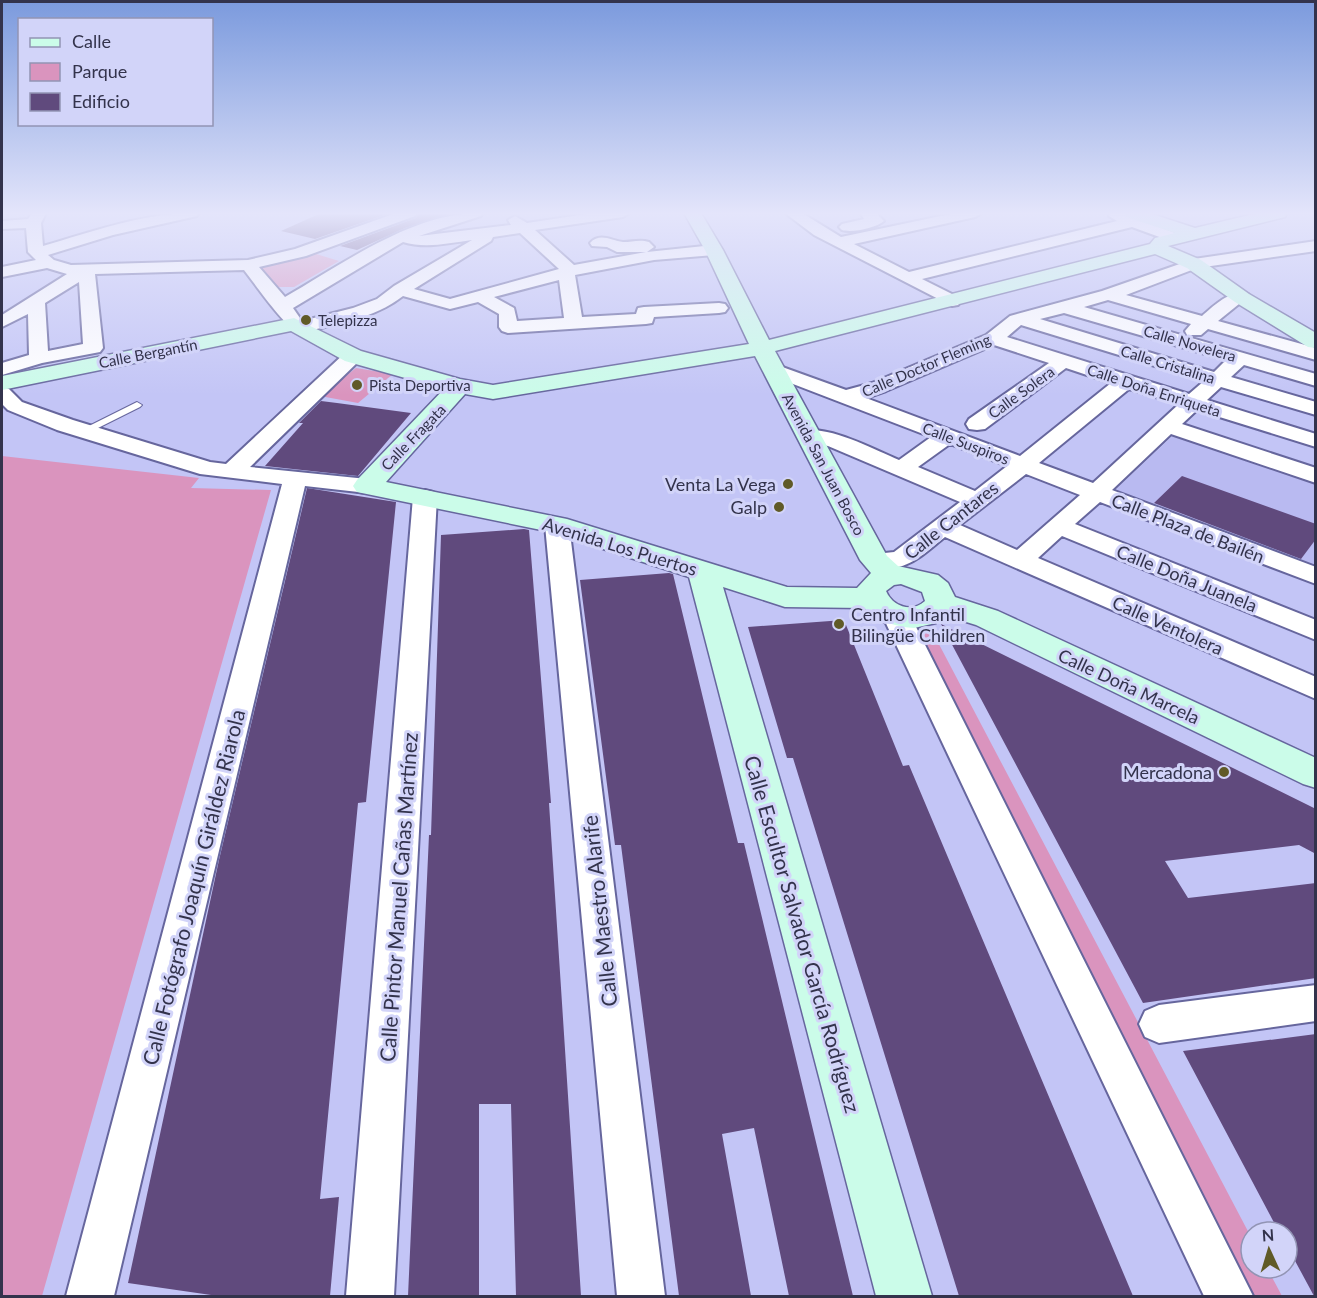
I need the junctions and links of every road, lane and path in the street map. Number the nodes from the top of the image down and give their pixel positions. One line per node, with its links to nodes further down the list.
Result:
1 (80, 274): 19 (street)
2 (86, 274): 33 (street)
3 (255, 274): 23 (street)
4 (349, 274): 23 (street)
5 (427, 274): 15 (street)
6 (560, 274): 15 (street)
7 (569, 274): 27 (street)
8 (726, 274): 35 (street, Avenida San Juan Bosco)
9 (898, 274): 14 (street)
10 (923, 274): 14 (street)
11 (1058, 274): 20 (street)
12 (1167, 274): 16 (street, Calle Doctor Fleming)
13 (1208, 274): 17 (street)
14 (906, 278): 20 (street)
15 (400, 290): 23 (street)
16 (1108, 295): 21 (street, Calle Doctor Fleming); 26 (street)
17 (1242, 298): 26 (street); 30 (street)
18 (486, 300): 27 (street)
19 (36, 301): 25 (street); 33 (street)
20 (952, 301): 35 (street)
21 (1064, 307): 24 (street, Calle Doctor Fleming); 29 (street, Calle Novelera)
22 (719, 308): 27 (street)
23 (292, 319): 32 (street); 41 (street, Calle Bergantín)
24 (1021, 319): 28 (street, Calle Doctor Fleming); 38 (street, Calle Cristalina)
25 (2, 322)
26 (1204, 322): 29 (street); 31 (street)
27 (574, 323)
28 (993, 339): 36 (street, Calle Doña Enriqueta); 45 (street, Calle Doctor Fleming)
29 (1183, 340): 34 (street, Calle Novelera)
30 (1316, 342)
31 (1316, 354)
32 (353, 356): 42 (street); 57 (street)
33 (39, 358): 37 (street)
34 (1240, 358): 38 (street, Calle Plaza de Bailén); 39 (street, Calle Novelera)
35 (768, 359): 42 (street); 44 (street, Avenida San Juan Bosco); 45 (street, Calle Suspiros)
36 (1065, 361): 40 (street, Calle Doña Enriqueta); 49 (street, Calle Solera)
37 (2, 369)
38 (1217, 379): 46 (street, Calle Plaza de Bailén); 48 (street, Calle Cristalina)
39 (1316, 380)
40 (1126, 381): 46 (street, Calle Doña Enriqueta); 55 (street, Calle Cantares)
41 (2, 383)
42 (457, 386): 60 (street, Calle Fragata)
43 (2, 393): 51 (street)
44 (787, 395): 45 (street, Calle Suspiros); 52 (street, Avenida San Juan Bosco)
45 (840, 395): 53 (street, Calle Suspiros)
46 (1194, 403): 50 (street, Calle Plaza de Bailén); 54 (street, Calle Doña Enriqueta)
47 (137, 405): 51 (lane)
48 (1316, 409)
49 (977, 424)
50 (1167, 426): 58 (street); 61 (street, Calle Plaza de Bailén)
51 (84, 430): 57 (street)
52 (809, 436): 56 (street); 70 (street, Avenida San Juan Bosco)
53 (947, 436): 55 (street, Calle Suspiros); 56 (street)
54 (1316, 441)
55 (1023, 465): 61 (street, Calle Suspiros); 63 (street, Calle Cantares)
56 (901, 469): 63 (street)
57 (231, 472): 59 (street)
58 (1316, 476)
59 (296, 478): 60 (street); 77 (street, Calle Fotógrafo Joaquín Giráldez Riarola)
60 (367, 486): 62 (street, Avenida Los Puertos)
61 (1096, 494): 65 (street); 69 (street, Calle Plaza de Bailén)
62 (425, 497): 64 (street, Avenida Los Puertos); 78 (street, Calle Pintor Manuel Cañas Martínez)
63 (977, 500): 66 (street, Calle Cantares)
64 (557, 525): 68 (street, Avenida Los Puertos); 79 (street, Calle Maestro Alarife)
65 (1058, 526): 67 (street); 72 (street, Calle Doña Juanela)
66 (943, 527): 67 (street, Calle Ventolera); 70 (street, Calle Cantares)
67 (1021, 560): 73 (street, Calle Ventolera)
68 (703, 571): 70 (street, Avenida Los Puertos); 80 (street, Calle Escultor Salvador García Rodríguez)
69 (1316, 576)
70 (884, 587): 71 (street); 71 (street); 81 (street)
71 (941, 603): 74 (street, Calle Doña Marcela)
72 (1316, 631)
73 (1316, 689)
74 (1316, 774)
75 (1316, 1003): 76 (street)
76 (1159, 1024)
77 (90, 1296)
78 (370, 1296)
79 (641, 1296)
80 (904, 1296)
81 (1229, 1296)

